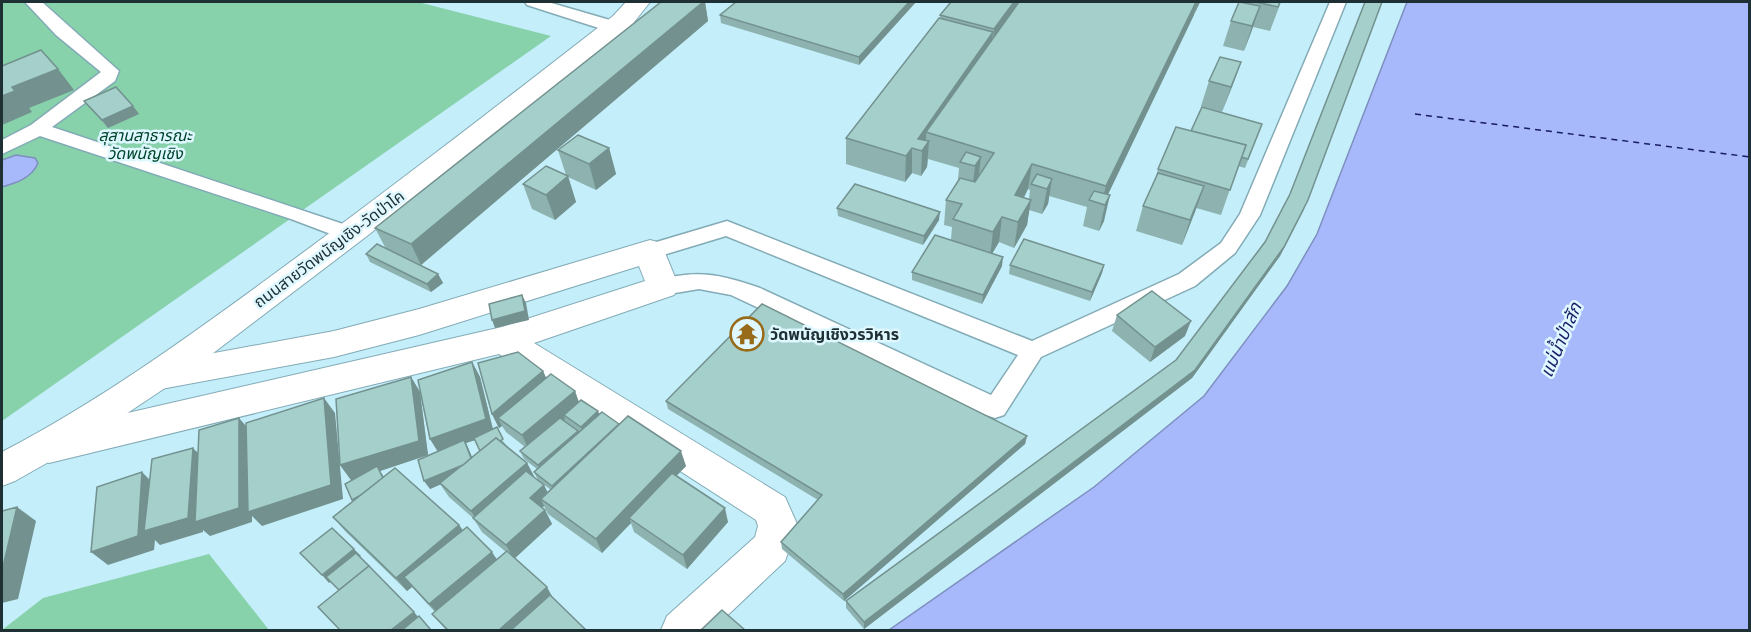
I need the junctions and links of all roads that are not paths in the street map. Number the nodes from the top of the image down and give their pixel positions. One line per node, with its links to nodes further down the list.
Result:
1 (33, 2): 6 (lane)
2 (533, 2): 5 (lane)
3 (638, 2): 5 (street, ถนนสายวัดพนัญเชิง-วัดป่าโค)
4 (1338, 2): 12 (lane)
5 (614, 27): 8 (street, ถนนสายวัดพนัญเชิง-วัดป่าโค)
6 (38, 129): 7 (lane); 8 (lane)
7 (2, 148)
8 (351, 234): 13 (street, ถนนสายวัดพนัญเชิง-วัดป่าโค)
9 (650, 251): 10 (street); 12 (lane); 13 (street)
10 (663, 287): 11 (street); 12 (lane)
11 (503, 340): 14 (street); 16 (street)
12 (1033, 351)
13 (161, 375): 14 (street, ถนนสายวัดพนัญเชิง-วัดป่าโค)
14 (47, 447): 15 (street, ถนนสายวัดพนัญเชิง-วัดป่าโค)
15 (2, 470)
16 (682, 630)

